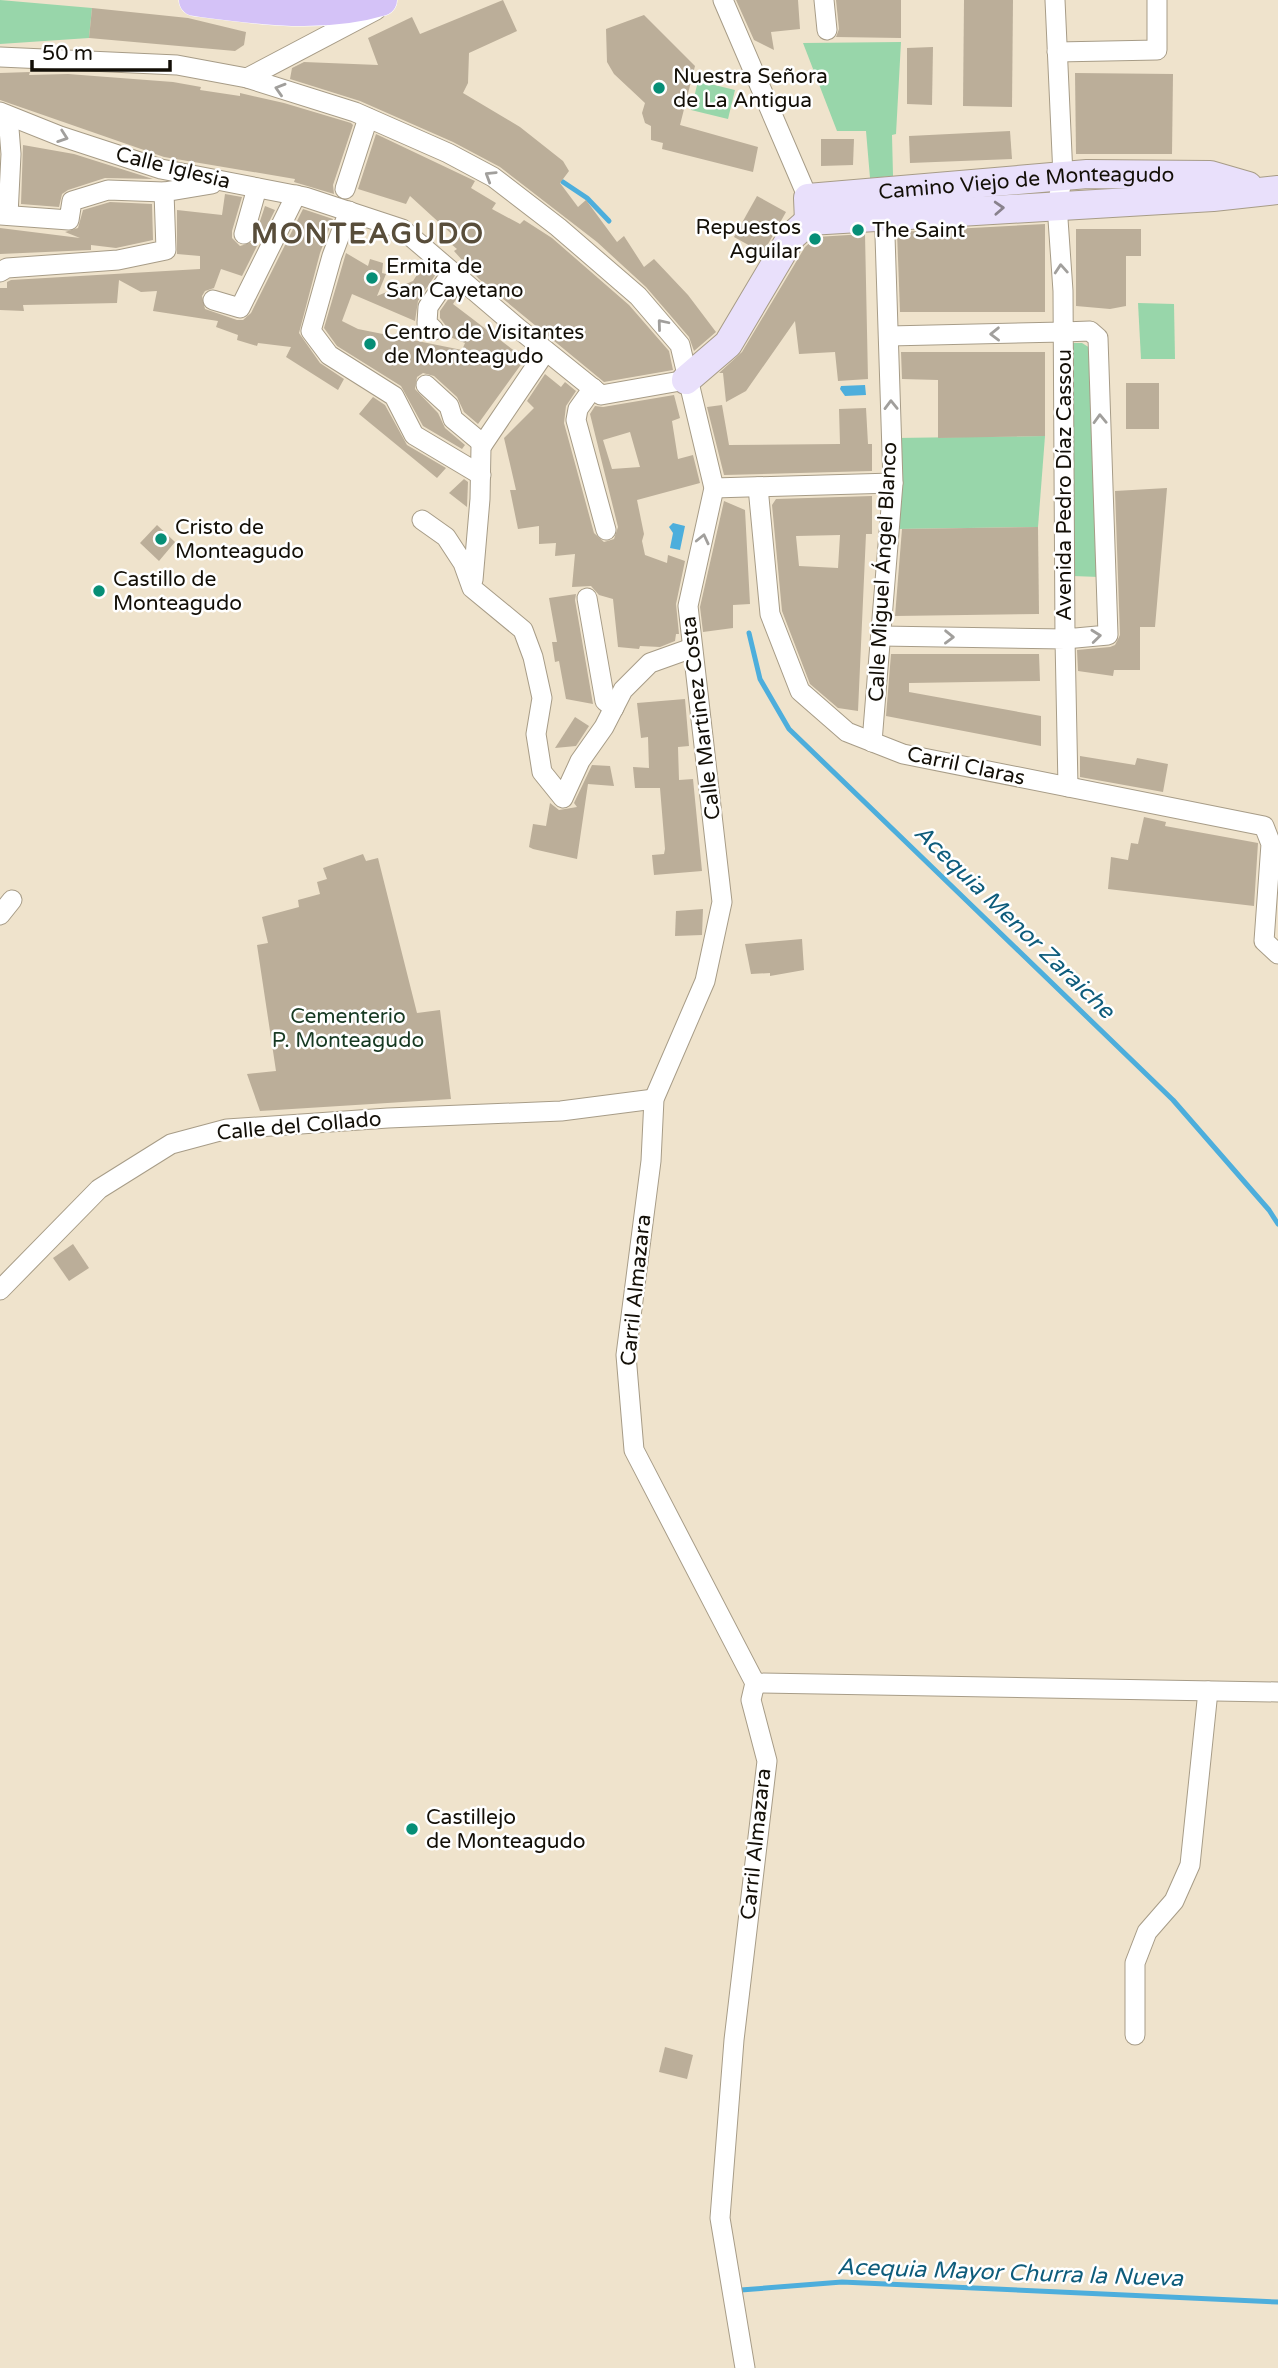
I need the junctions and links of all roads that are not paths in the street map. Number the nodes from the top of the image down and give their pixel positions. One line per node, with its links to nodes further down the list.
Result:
1 (195, 0): 2 (main road)
2 (381, 0)
3 (396, 0): 11 (street)
4 (723, 0): 24 (street)
5 (824, 0): 8 (street)
6 (1055, 0): 9 (street, Avenida Pedro Díaz Cassou)
7 (1157, 0): 9 (street)
8 (827, 30)
9 (1057, 52): 14 (street, Avenida Pedro Díaz Cassou)
10 (0, 57): 11 (street, Calle Martinez Costa)
11 (247, 78): 13 (street, Calle Martinez Costa, one-way to 11)
12 (4, 114): 15 (street, Calle Iglesia, one-way to 15); 26 (street)
13 (368, 118): 18 (street); 35 (street, Calle Martinez Costa, one-way to 13)
14 (1063, 176): 16 (street, Camino Viejo de Monteagudo); 22 (street, Camino Viejo de Monteagudo); 23 (street, Avenida Pedro Díaz Cassou)
15 (227, 182): 17 (street, Calle Iglesia); 20 (street)
16 (1214, 187): 19 (street, Camino Viejo de Monteagudo); 23 (street, Camino Viejo de Monteagudo)
17 (257, 188): 21 (street, Calle Iglesia); 27 (street)
18 (345, 189)
19 (1271, 190)
20 (164, 192): 26 (street); 28 (street)
21 (296, 195): 25 (street, Calle Iglesia); 30 (street)
22 (884, 204): 23 (street, Camino Viejo de Monteagudo, one-way to 23); 24 (street, Camino Viejo de Monteagudo); 33 (street, Calle Miguel Ángel Blanco)
23 (1057, 205): 32 (street, Avenida Pedro Díaz Cassou, one-way to 23)
24 (809, 210): 35 (street)
25 (349, 211): 29 (street, Calle Iglesia); 39 (street)
26 (4, 215)
27 (244, 234)
28 (0, 272)
29 (452, 272): 31 (street); 34 (street, Calle Iglesia)
30 (214, 300)
31 (434, 331)
32 (1063, 332): 33 (street, one-way to 33); 48 (street, Avenida Pedro Díaz Cassou); 48 (street, Avenida Pedro Díaz Cassou, one-way to 32)
33 (889, 336): 40 (street, Calle Miguel Ángel Blanco, one-way to 33)
34 (546, 351): 37 (street, Calle Iglesia); 38 (street)
35 (686, 380): 37 (street); 42 (street, Calle Martinez Costa)
36 (426, 385): 38 (street)
37 (593, 388): 44 (street)
38 (483, 444): 39 (street)
39 (481, 475): 45 (street)
40 (893, 483): 41 (street); 47 (street, Calle Miguel Ángel Blanco)
41 (758, 487): 42 (street); 51 (street, Carril Claras)
42 (715, 488): 49 (street, Calle Martinez Costa, one-way to 42)
43 (422, 520): 45 (street)
44 (606, 530)
45 (472, 588): 50 (street)
46 (587, 598): 50 (street)
47 (881, 636): 48 (street, one-way to 48); 51 (street, Calle Miguel Ángel Blanco)
48 (1065, 639): 52 (street)
49 (692, 648): 50 (street); 55 (street, Calle Martinez Costa)
50 (614, 708)
51 (872, 742): 52 (street, Carril Claras)
52 (1068, 787): 53 (street, Carril Claras)
53 (1273, 877): 54 (street, Carril Claras)
54 (1278, 954)
55 (654, 1099): 56 (street, Calle del Collado); 57 (street, Carril Almazara)
56 (0, 1290)
57 (755, 1683): 58 (street); 61 (street, Carril Almazara)
58 (1208, 1691): 59 (street); 60 (street)
59 (1278, 1692)
60 (1135, 2035)
61 (745, 2368)

